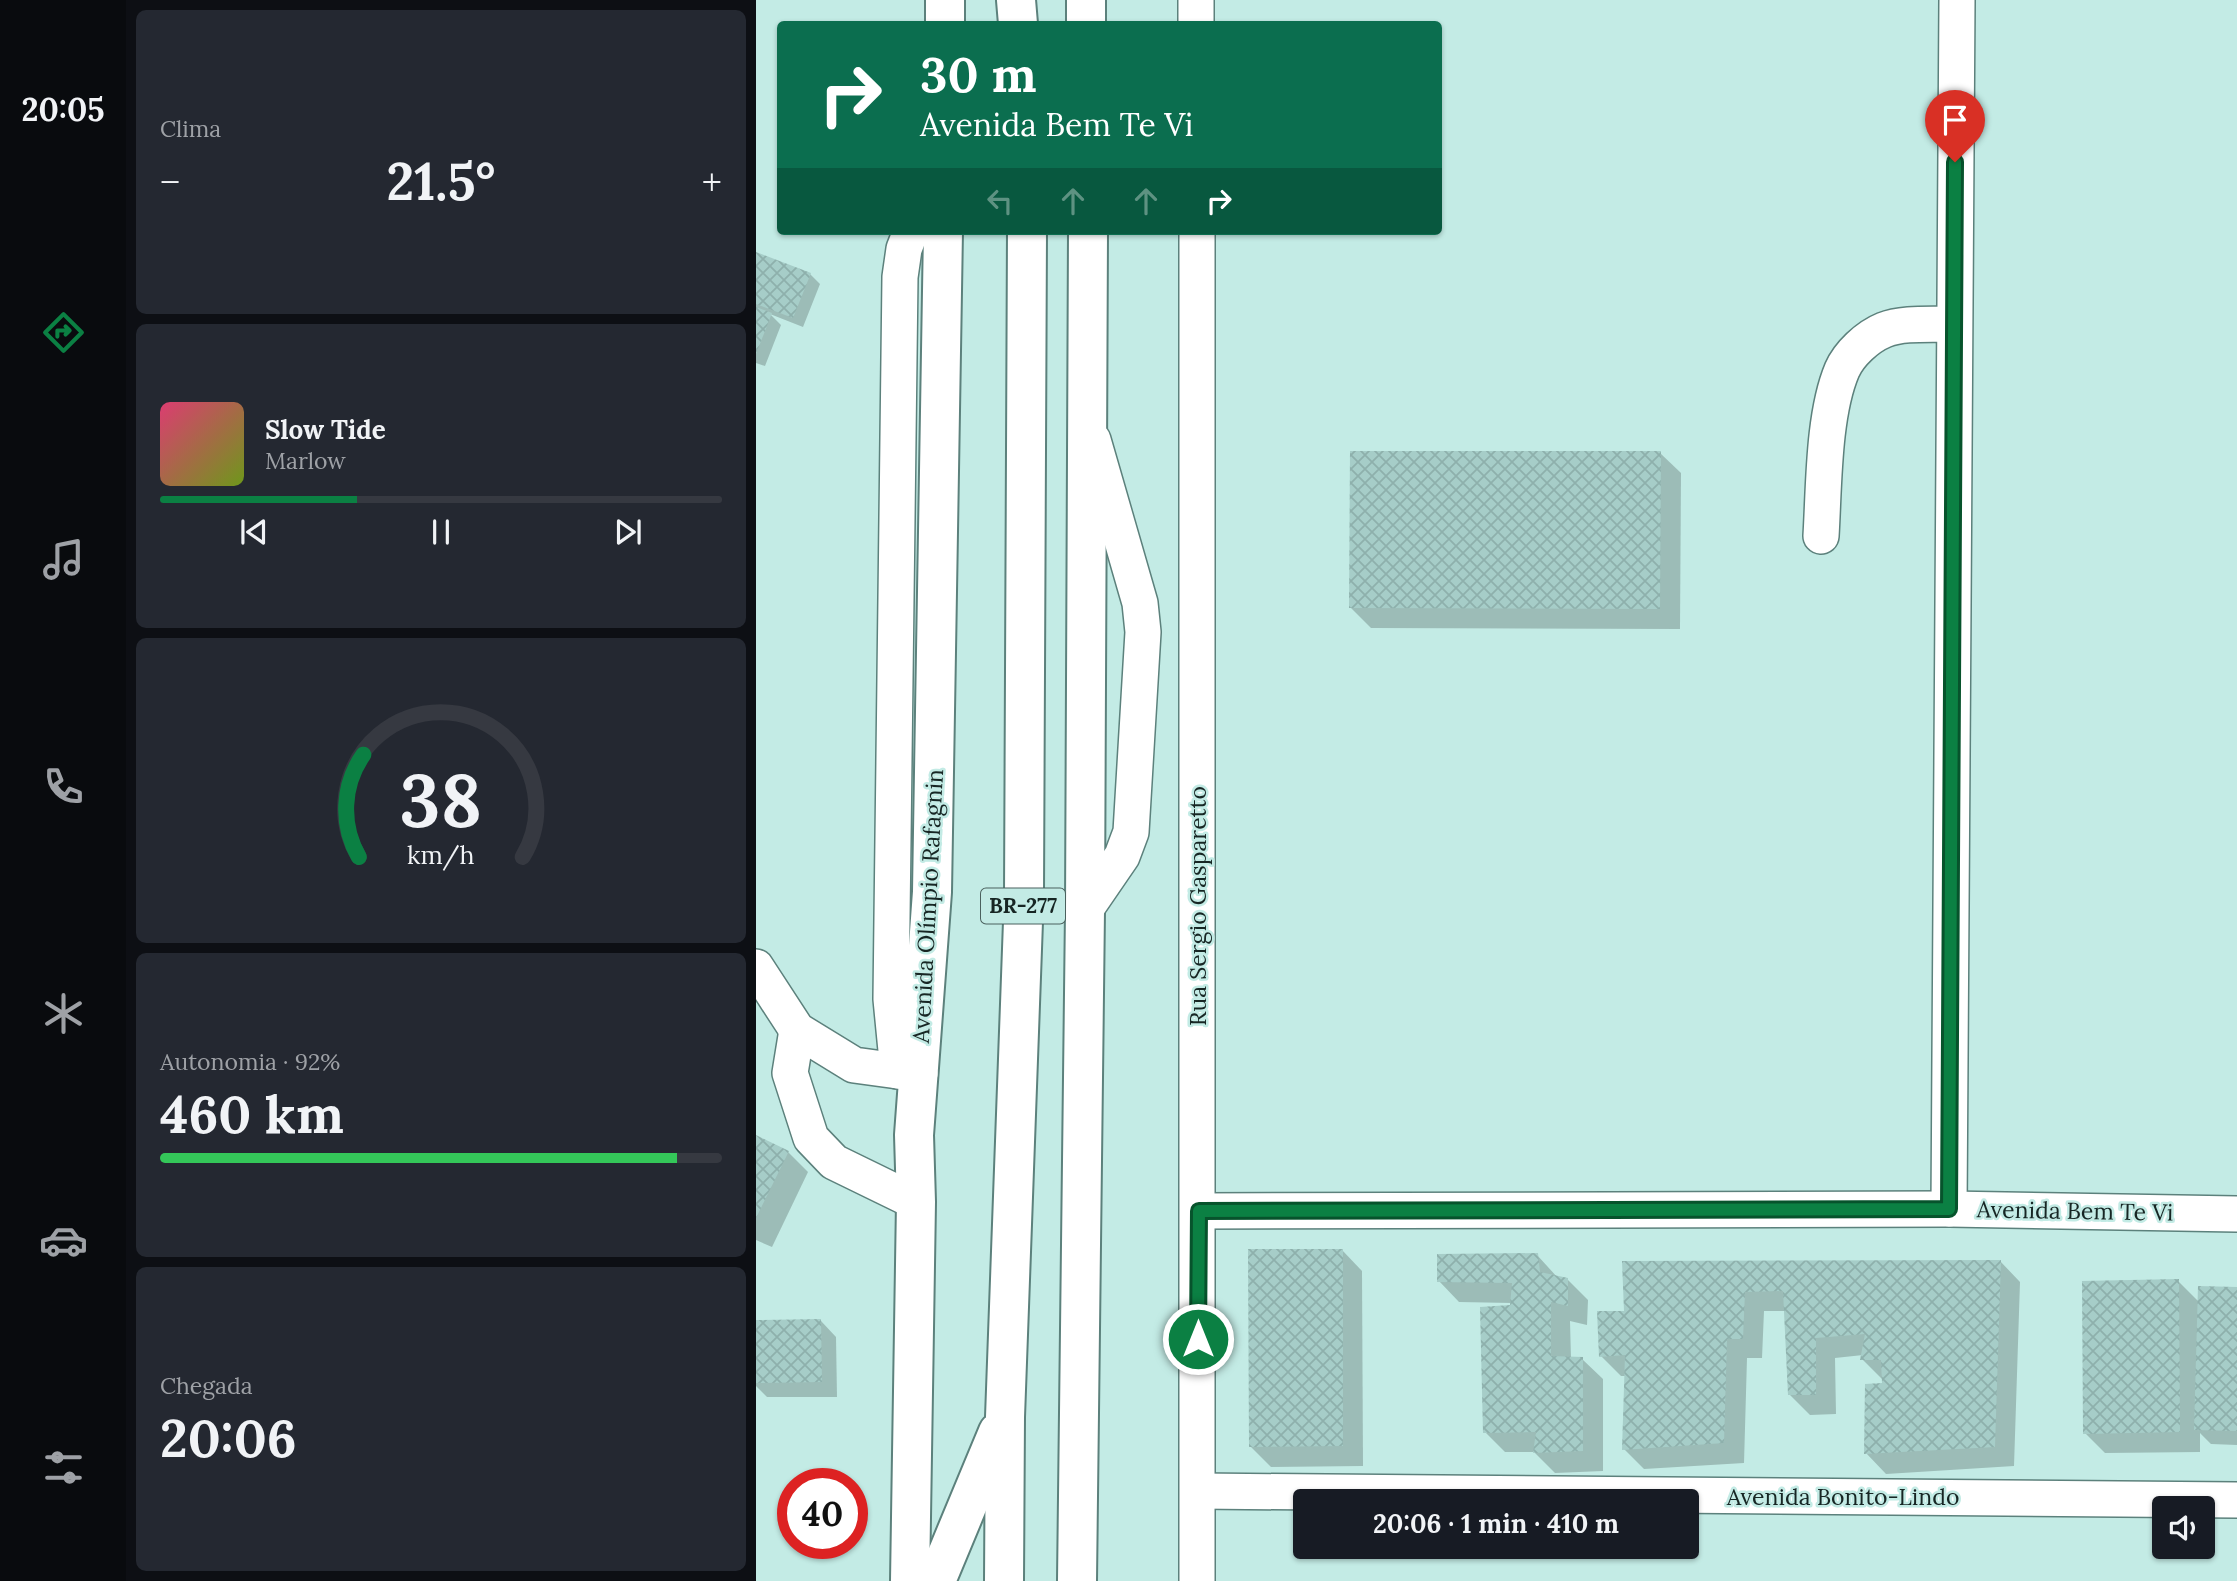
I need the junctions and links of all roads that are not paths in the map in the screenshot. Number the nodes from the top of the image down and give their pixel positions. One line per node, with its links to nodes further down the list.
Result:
1 (945, 0): 7 (main road)
2 (1016, 0): 8 (main road)
3 (1028, 0): 9 (main road)
4 (1087, 0): 10 (main road)
5 (1196, 0): 11 (street)
6 (1956, 0): 17 (street)
7 (945, 21)
8 (1018, 21)
9 (1028, 21)
10 (1088, 21)
11 (1196, 21)
12 (909, 235): 23 (street)
13 (943, 235): 23 (main road, Avenida Olímpio Rafagnin)
14 (1027, 235): 28 (main road, BR-277)
15 (1088, 235): 18 (main road, BR-277)
16 (1197, 235): 26 (street, Rua Sergio Gasparetto)
17 (1954, 324): 19 (street); 25 (street)
18 (1087, 421): 20 (main road, BR-277); 20 (street)
19 (1821, 536)
20 (1086, 910): 34 (main road, BR-277)
21 (756, 967): 22 (street)
22 (797, 1030): 23 (street); 24 (street)
23 (909, 1073): 24 (main road, Avenida Olímpio Rafagnin)
24 (916, 1202): 31 (main road, Avenida Olímpio Rafagnin)
25 (1949, 1209): 26 (street, Avenida Bem Te Vi); 27 (street, Avenida Bem Te Vi)
26 (1199, 1211): 29 (street, Rua Sergio Gasparetto)
27 (2237, 1214)
28 (1005, 1417): 32 (main road); 33 (main road, BR-277)
29 (1198, 1492): 30 (street, Avenida Bonito-Lindo); 35 (street, Rua Sergio Gasparetto)
30 (2237, 1500)
31 (910, 1581)
32 (936, 1581)
33 (1004, 1581)
34 (1077, 1581)
35 (1198, 1581)

